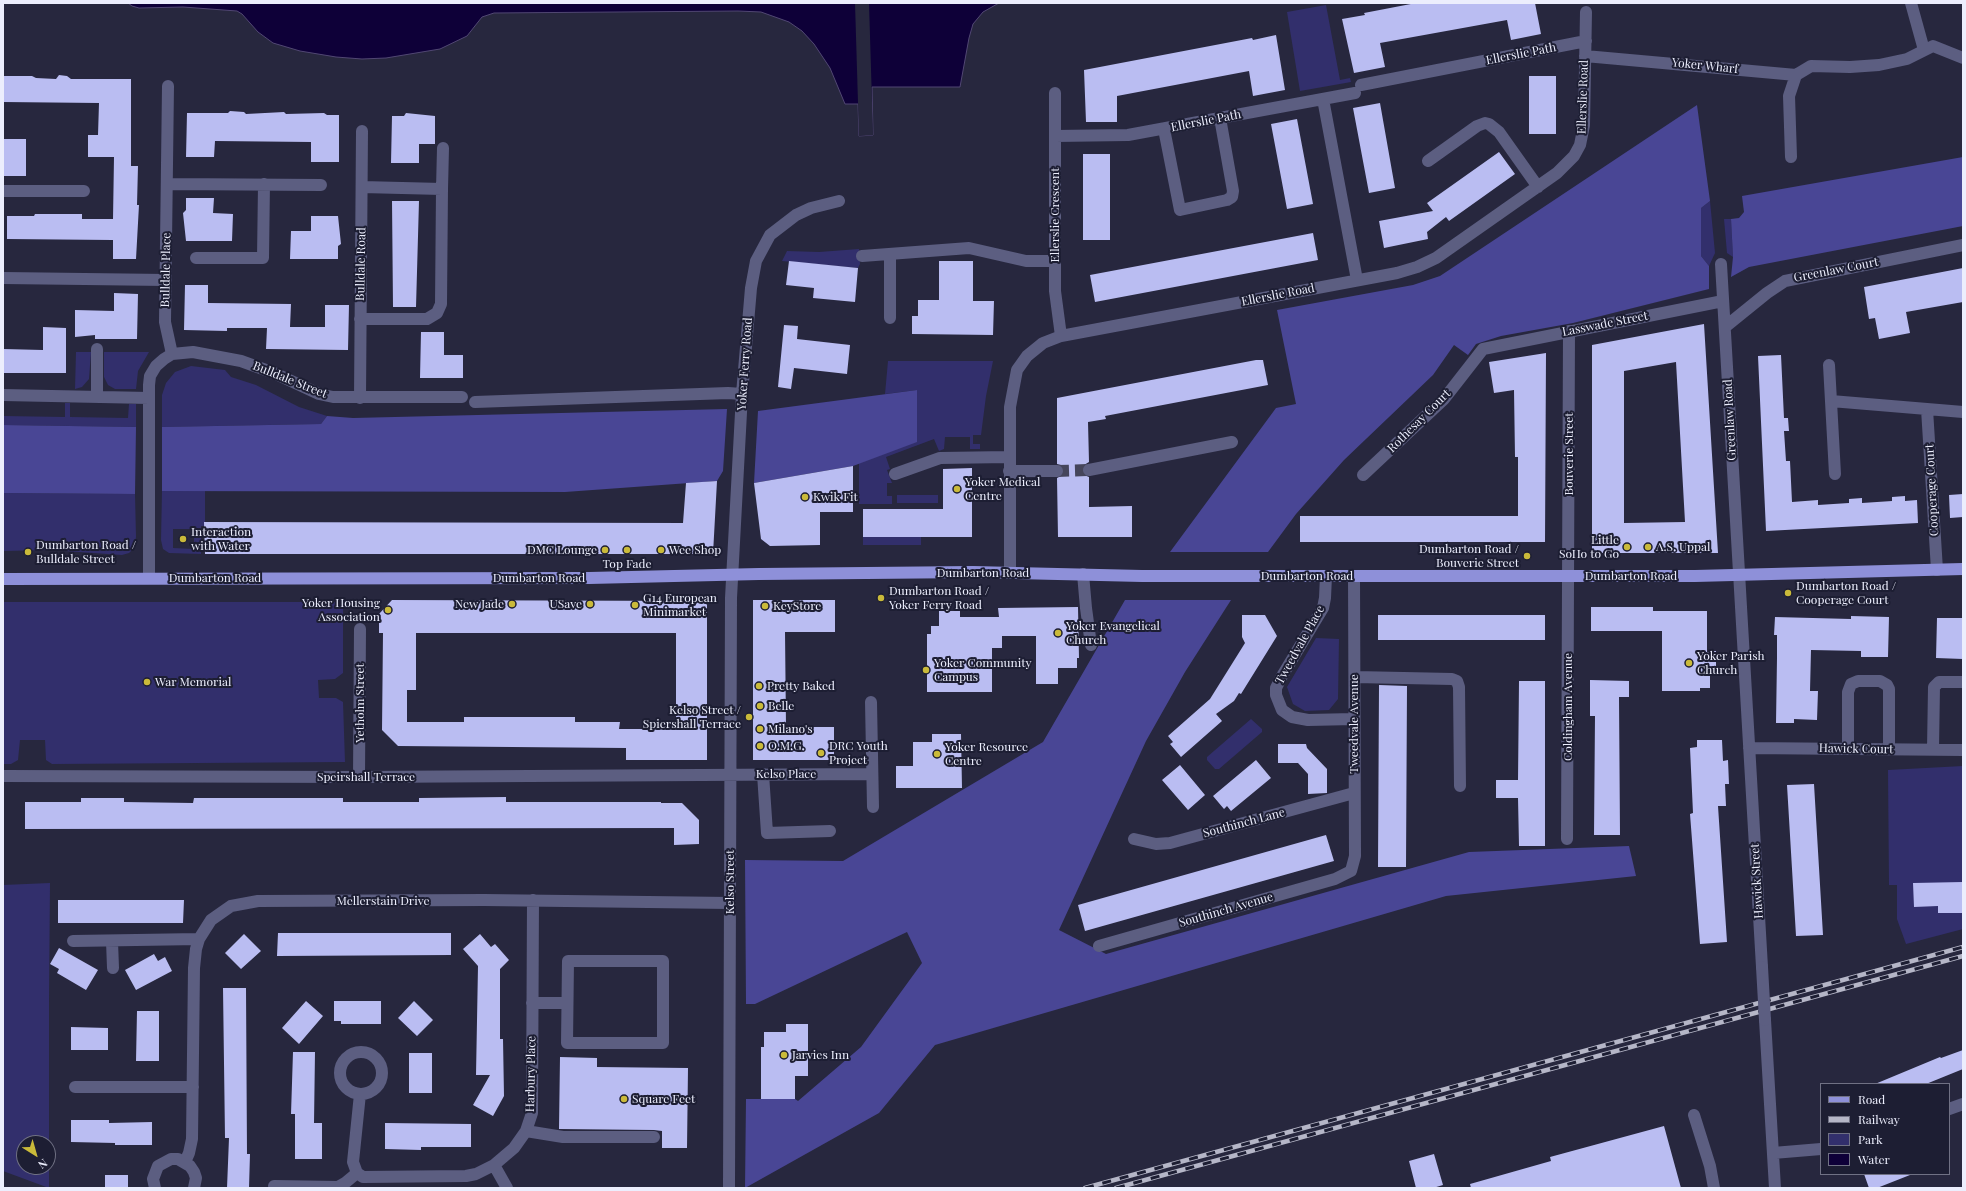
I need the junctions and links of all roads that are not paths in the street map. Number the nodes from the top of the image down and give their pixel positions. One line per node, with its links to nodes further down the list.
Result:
1 (1911, 3): 4 (street)
2 (1586, 12): 3 (street, Ellerslie Road)
3 (1586, 41): 5 (street, Ellerslie Road); 10 (street, Ellerslie Path)
4 (1924, 50): 6 (street); 7 (street)
5 (1585, 56): 7 (street, Yoker Wharf); 21 (street, Ellerslie Road)
6 (1963, 58)
7 (1796, 75): 16 (street)
8 (168, 86): 18 (street, Bulldale Place)
9 (1055, 93): 14 (street, Ellerslie Crescent)
10 (1323, 99): 11 (street, Ellerslie Path); 35 (street)
11 (1220, 118): 12 (street, Ellerslie Path); 12 (street)
12 (1164, 129): 14 (street, Ellerslie Path)
13 (362, 130): 22 (street, Bulldale Road)
14 (1055, 136): 31 (street, Ellerslie Crescent)
15 (443, 148): 23 (street)
16 (1791, 157)
17 (1428, 160): 21 (street)
18 (168, 184): 19 (street); 34 (street, Bulldale Place)
19 (264, 184): 20 (street); 30 (street)
20 (321, 185)
21 (1538, 186): 35 (street, Ellerslie Road)
22 (362, 187): 23 (street); 38 (street, Bulldale Road)
23 (442, 188): 38 (street)
24 (3, 191): 25 (street)
25 (84, 191)
26 (839, 200): 46 (street, Yoker Ferry Road)
27 (1963, 245): 39 (street, Greenlaw Court)
28 (890, 254): 29 (street); 31 (street); 37 (street)
29 (862, 256)
30 (196, 258)
31 (1055, 262): 41 (street, Ellerslie Crescent)
32 (1721, 264): 36 (street, Greenlaw Road)
33 (3, 278): 34 (street)
34 (166, 280): 44 (street, Bulldale Place)
35 (1357, 280): 41 (street, Ellerslie Road)
36 (1723, 301): 39 (street, Greenlaw Road); 40 (street, Lasswade Street)
37 (890, 318)
38 (360, 319): 51 (street, Bulldale Road)
39 (1725, 327): 69 (street, Greenlaw Road)
40 (1569, 331): 42 (street, Lasswade Street); 72 (street, Bouverie Street)
41 (1061, 336): 57 (street, Ellerslie Road)
42 (1486, 347): 63 (street, Rothesay Court)
43 (97, 349): 48 (street)
44 (172, 354): 50 (street); 51 (street, Bulldale Street)
45 (1829, 364): 52 (street)
46 (742, 394): 53 (street); 68 (street, Yoker Ferry Road)
47 (3, 395): 48 (street)
48 (97, 396): 50 (street)
49 (462, 397): 51 (street, Bulldale Street)
50 (149, 398): 74 (street)
51 (360, 398)
52 (1831, 401): 54 (street); 62 (street)
53 (475, 402)
54 (1927, 409): 55 (street); 65 (street, Cooperage Court)
55 (1963, 412)
56 (1232, 442): 58 (street)
57 (1009, 457): 59 (street, Ellerslie Road); 61 (street)
58 (1089, 470)
59 (1009, 471): 60 (street); 66 (street, Ellerslie Road)
60 (1057, 471)
61 (895, 474)
62 (1835, 474)
63 (1363, 475)
64 (1963, 569): 65 (main road, Dumbarton Road)
65 (1937, 570): 69 (main road, Dumbarton Road)
66 (1010, 572): 67 (main road, Dumbarton Road); 68 (main road, Dumbarton Road)
67 (1083, 574): 70 (main road, Dumbarton Road); 76 (street)
68 (732, 575): 74 (main road, Dumbarton Road); 86 (street, Kelso Street)
69 (1738, 575): 72 (main road, Dumbarton Road); 81 (street, Hawick Street)
70 (1326, 576): 71 (main road, Dumbarton Road); 80 (street, Tweedvale Place)
71 (1354, 576): 72 (main road, Dumbarton Road); 77 (street, Tweedvale Avenue)
72 (1568, 576): 96 (street, Coldingham Avenue)
73 (3, 578): 74 (main road, Dumbarton Road)
74 (149, 578)
75 (360, 628): 90 (street, Yetholm Street)
76 (1091, 645)
77 (1354, 677): 80 (street, Tweedvale Avenue); 91 (street)
78 (1963, 682): 84 (street)
79 (871, 702): 88 (street)
80 (1354, 719): 92 (street, Tweedvale Avenue)
81 (1749, 748): 82 (street, Hawick Court); 116 (street, Hawick Street, bridge)
82 (1848, 748): 83 (street, Hawick Court); 83 (street)
83 (1889, 749): 84 (street, Hawick Court)
84 (1932, 749): 85 (street, Hawick Court)
85 (1963, 750)
86 (730, 774): 87 (street, Kelso Place); 90 (street, Speirshall Terrace); 99 (street, Kelso Street)
87 (763, 774): 88 (street, Kelso Place); 94 (street)
88 (872, 774): 93 (street)
89 (3, 776): 90 (street, Speirshall Terrace)
90 (360, 777)
91 (1460, 786)
92 (1354, 793): 95 (street, Southinch Lane); 97 (street, Tweedvale Avenue)
93 (873, 807)
94 (830, 831)
95 (1134, 839)
96 (1567, 839)
97 (1351, 871): 103 (street, Southinch Avenue)
98 (533, 900): 99 (street, Mellerstain Drive); 100 (street, Mellerstain Drive); 105 (street, Harbury Place)
99 (730, 903): 124 (street, Kelso Street)
100 (199, 939): 102 (street); 108 (street, Mellerstain Drive)
101 (73, 941): 102 (street)
102 (112, 941): 104 (street)
103 (1099, 946)
104 (113, 968)
105 (532, 1003): 106 (street); 113 (street, Harbury Place)
106 (567, 1003): 106 (street)
107 (75, 1087): 108 (street)
108 (193, 1087): 117 (street, Mellerstain Drive)
109 (360, 1094): 119 (street)
110 (1963, 1104): 111 (street)
111 (1950, 1109)
112 (1694, 1116): 125 (street)
113 (526, 1131): 114 (street); 118 (street, Harbury Place)
114 (654, 1138)
115 (1820, 1149): 116 (street)
116 (1773, 1153): 126 (street, Hawick Street)
117 (185, 1162): 121 (street); 122 (street)
118 (494, 1165): 119 (street, Harbury Place); 123 (street)
119 (357, 1172): 120 (street)
120 (274, 1186)
121 (155, 1188)
122 (194, 1188)
123 (508, 1188)
124 (729, 1188)
125 (1714, 1188)
126 (1776, 1188)

